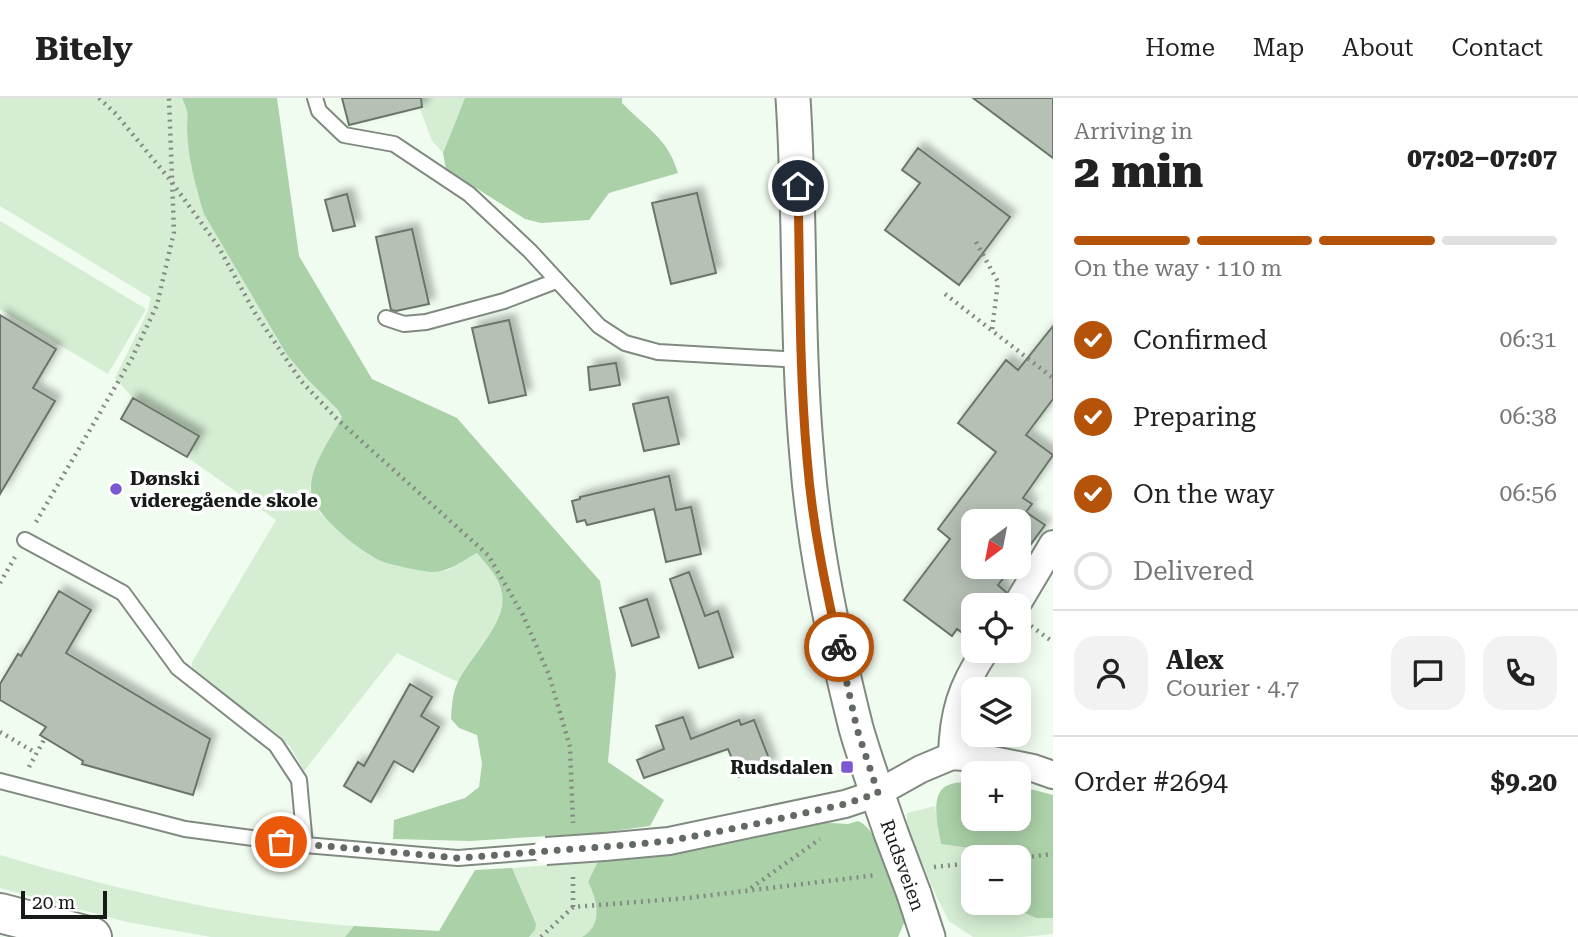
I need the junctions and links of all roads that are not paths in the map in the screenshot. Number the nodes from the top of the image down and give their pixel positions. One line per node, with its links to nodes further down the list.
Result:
1 (315, 98): 3 (lane)
2 (793, 98): 5 (street, Rudsveien)
3 (556, 281): 4 (lane); 5 (lane)
4 (386, 318)
5 (801, 360): 13 (street, Rudsveien)
6 (25, 540): 14 (lane)
7 (1053, 544): 8 (street)
8 (1031, 593)
9 (978, 663): 10 (street)
10 (952, 756): 11 (street); 13 (street)
11 (1053, 775)
12 (0, 781): 14 (lane)
13 (878, 793): 15 (street, Rudsveien, bridge); 18 (street, Rudsveien, bridge)
14 (305, 845): 15 (lane)
15 (546, 851)
16 (0, 913): 17 (main road)
17 (92, 937)
18 (928, 937)

